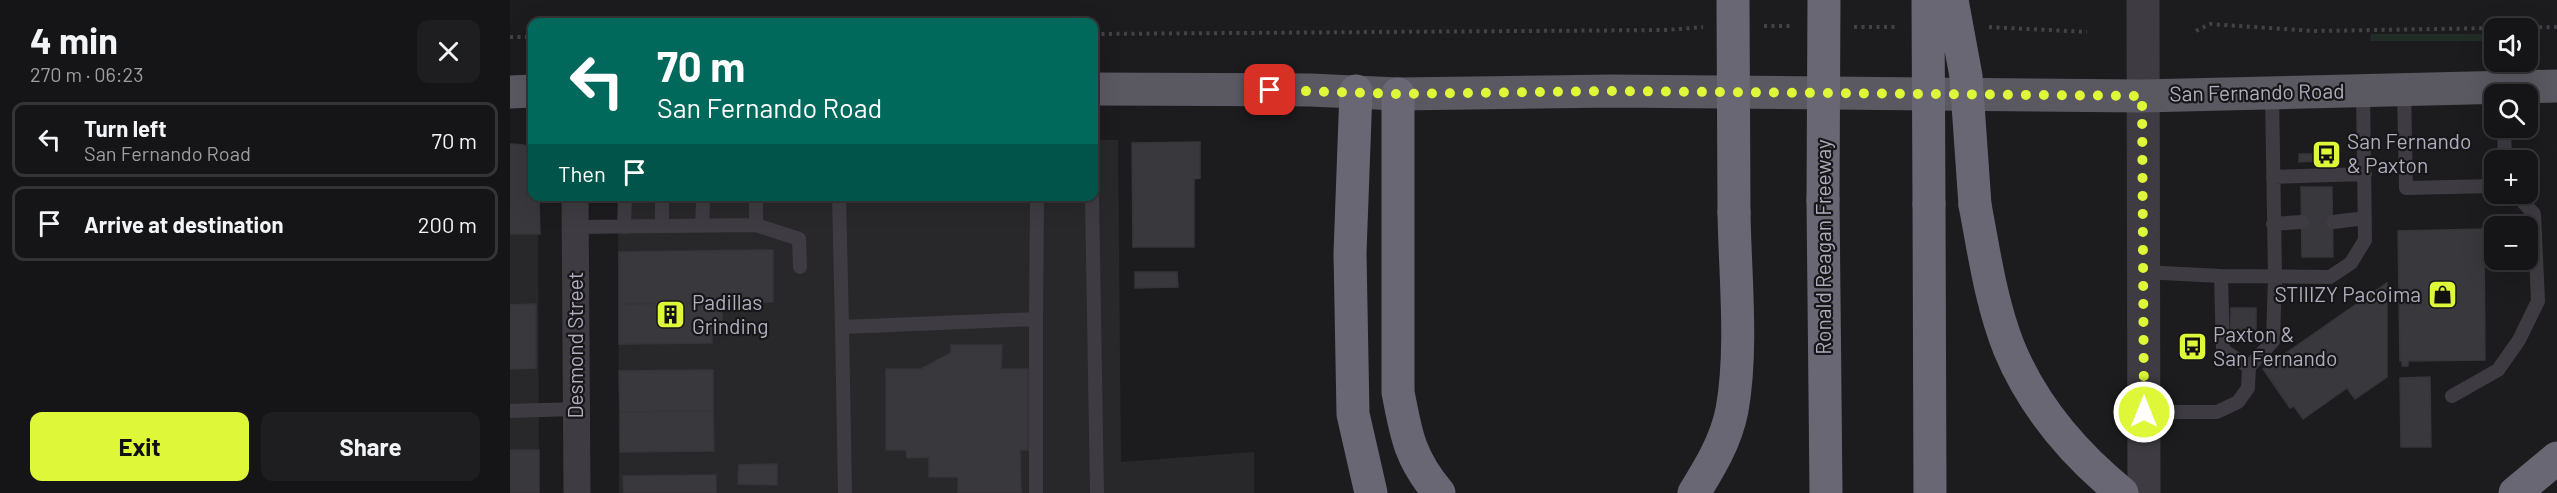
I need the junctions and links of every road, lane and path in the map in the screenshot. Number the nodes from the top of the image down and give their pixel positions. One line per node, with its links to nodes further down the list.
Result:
1 (1733, 0): 69 (highway, bridge)
2 (1824, 0): 70 (highway, Ronald Reagan Freeway, bridge)
3 (1928, 0): 71 (highway, bridge)
4 (1952, 0): 72 (highway, bridge)
5 (2143, 0): 29 (street)
6 (1709, 26): 15 (path)
7 (1757, 26): 8 (path)
8 (1805, 26)
9 (1853, 27): 10 (path)
10 (1901, 27)
11 (1985, 27): 14 (path)
12 (2557, 27): 13 (path)
13 (2196, 31)
14 (2087, 32)
15 (1098, 34)
16 (510, 37): 17 (path)
17 (528, 37)
18 (2557, 86): 19 (main road, San Fernando Road)
19 (2538, 88)
20 (1098, 89): 22 (main road, San Fernando Road)
21 (2404, 90): 23 (main road, San Fernando Road); 24 (main road, San Fernando Road); 32 (lane)
22 (1356, 91): 28 (main road, San Fernando Road); 67 (highway)
23 (2363, 91): 27 (main road, San Fernando Road); 30 (lane)
24 (2484, 91)
25 (510, 92): 26 (main road)
26 (528, 92)
27 (2272, 92): 29 (main road, San Fernando Road); 31 (lane)
28 (1398, 94): 29 (main road, San Fernando Road); 68 (highway)
29 (2142, 96): 52 (street)
30 (2365, 174): 31 (lane); 42 (lane)
31 (2273, 177): 45 (lane)
32 (2484, 186)
33 (576, 201): 49 (street, Desmond Street)
34 (625, 201): 50 (lane)
35 (662, 201): 47 (lane)
36 (703, 201): 48 (lane)
37 (756, 201): 46 (lane)
38 (839, 201): 56 (lane)
39 (1037, 201): 55 (lane)
40 (1092, 201): 66 (lane)
41 (2525, 204): 58 (lane)
42 (2365, 218): 44 (lane); 54 (lane)
43 (2302, 222): 45 (lane)
44 (2333, 222)
45 (2273, 224): 54 (lane)
46 (756, 225): 48 (lane); 51 (lane)
47 (662, 226): 48 (lane); 50 (lane)
48 (702, 226)
49 (576, 227): 50 (lane); 59 (street, Desmond Street)
50 (624, 227)
51 (800, 267)
52 (2143, 272): 53 (lane); 61 (street)
53 (2222, 276): 54 (lane); 57 (lane)
54 (2275, 276): 57 (lane)
55 (1036, 319): 56 (lane); 65 (lane)
56 (842, 327): 64 (lane)
57 (2249, 367): 61 (lane)
58 (2452, 396)
59 (576, 410): 60 (lane); 63 (street, Desmond Street)
60 (510, 411)
61 (2144, 412): 73 (street)
62 (2557, 458): 74 (highway)
63 (577, 493)
64 (845, 493)
65 (1036, 493)
66 (1097, 493)
67 (1371, 493)
68 (1440, 493)
69 (1694, 493)
70 (1826, 493)
71 (1930, 493)
72 (2122, 493)
73 (2145, 493)
74 (2515, 493)

